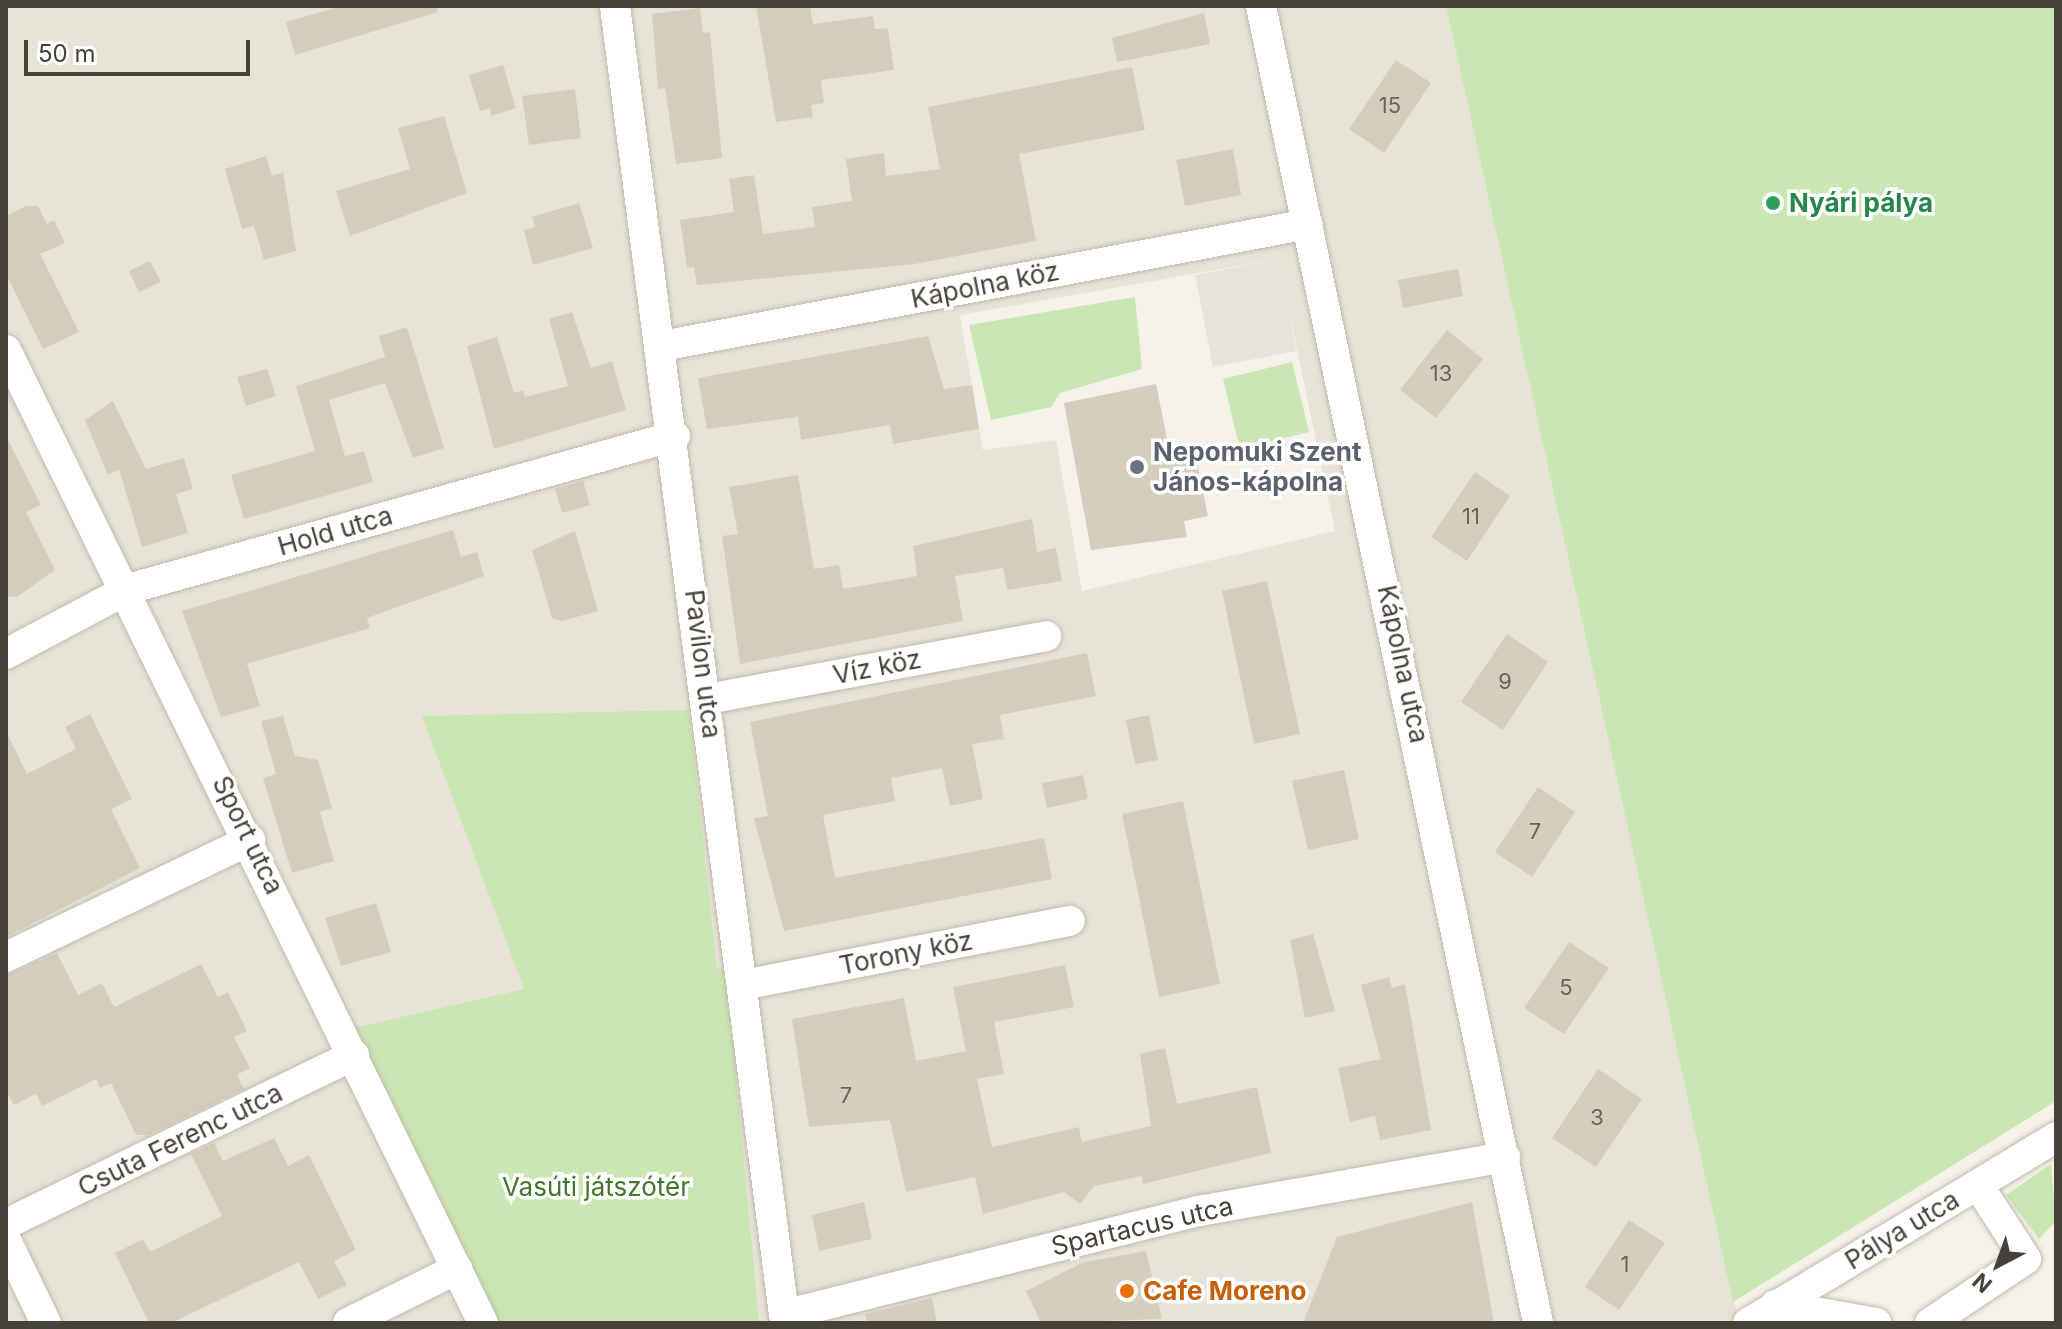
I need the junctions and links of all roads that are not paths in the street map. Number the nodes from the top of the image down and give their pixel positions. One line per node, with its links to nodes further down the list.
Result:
1 (615, 6): 4 (street, Pavilon utca)
2 (1261, 6): 3 (street, Kápolna utca)
3 (1308, 224): 4 (street, Kápolna köz); 17 (street, Kápolna utca)
4 (662, 346): 6 (street, Pavilon utca)
5 (6, 350): 7 (street, Sport utca)
6 (675, 436): 7 (street, Hold utca); 10 (street, Pavilon utca)
7 (128, 589): 9 (street, Hold utca); 11 (street, Sport utca)
8 (1046, 636): 10 (street, Víz köz)
9 (6, 654)
10 (707, 699): 14 (street, Pavilon utca)
11 (250, 840): 13 (street); 15 (street, Sport utca)
12 (1070, 921): 14 (street, Torony köz)
13 (6, 957)
14 (743, 985): 23 (street, Pavilon utca)
15 (354, 1055): 19 (street, Csuta Ferenc utca); 21 (street, Sport utca)
16 (2056, 1137): 18 (street, Pálya utca)
17 (1505, 1157): 23 (street, Spartacus utca); 27 (street, Kápolna utca)
18 (1978, 1185): 22 (street, Pálya utca); 30 (street)
19 (6, 1224)
20 (6, 1240): 24 (street)
21 (457, 1269): 25 (street); 26 (street, Sport utca)
22 (1775, 1305): 28 (street, Pálya utca); 29 (street)
23 (784, 1319)
24 (46, 1323)
25 (348, 1323)
26 (483, 1323)
27 (1538, 1323)
28 (1748, 1323)
29 (1876, 1323)
30 (1930, 1323)

